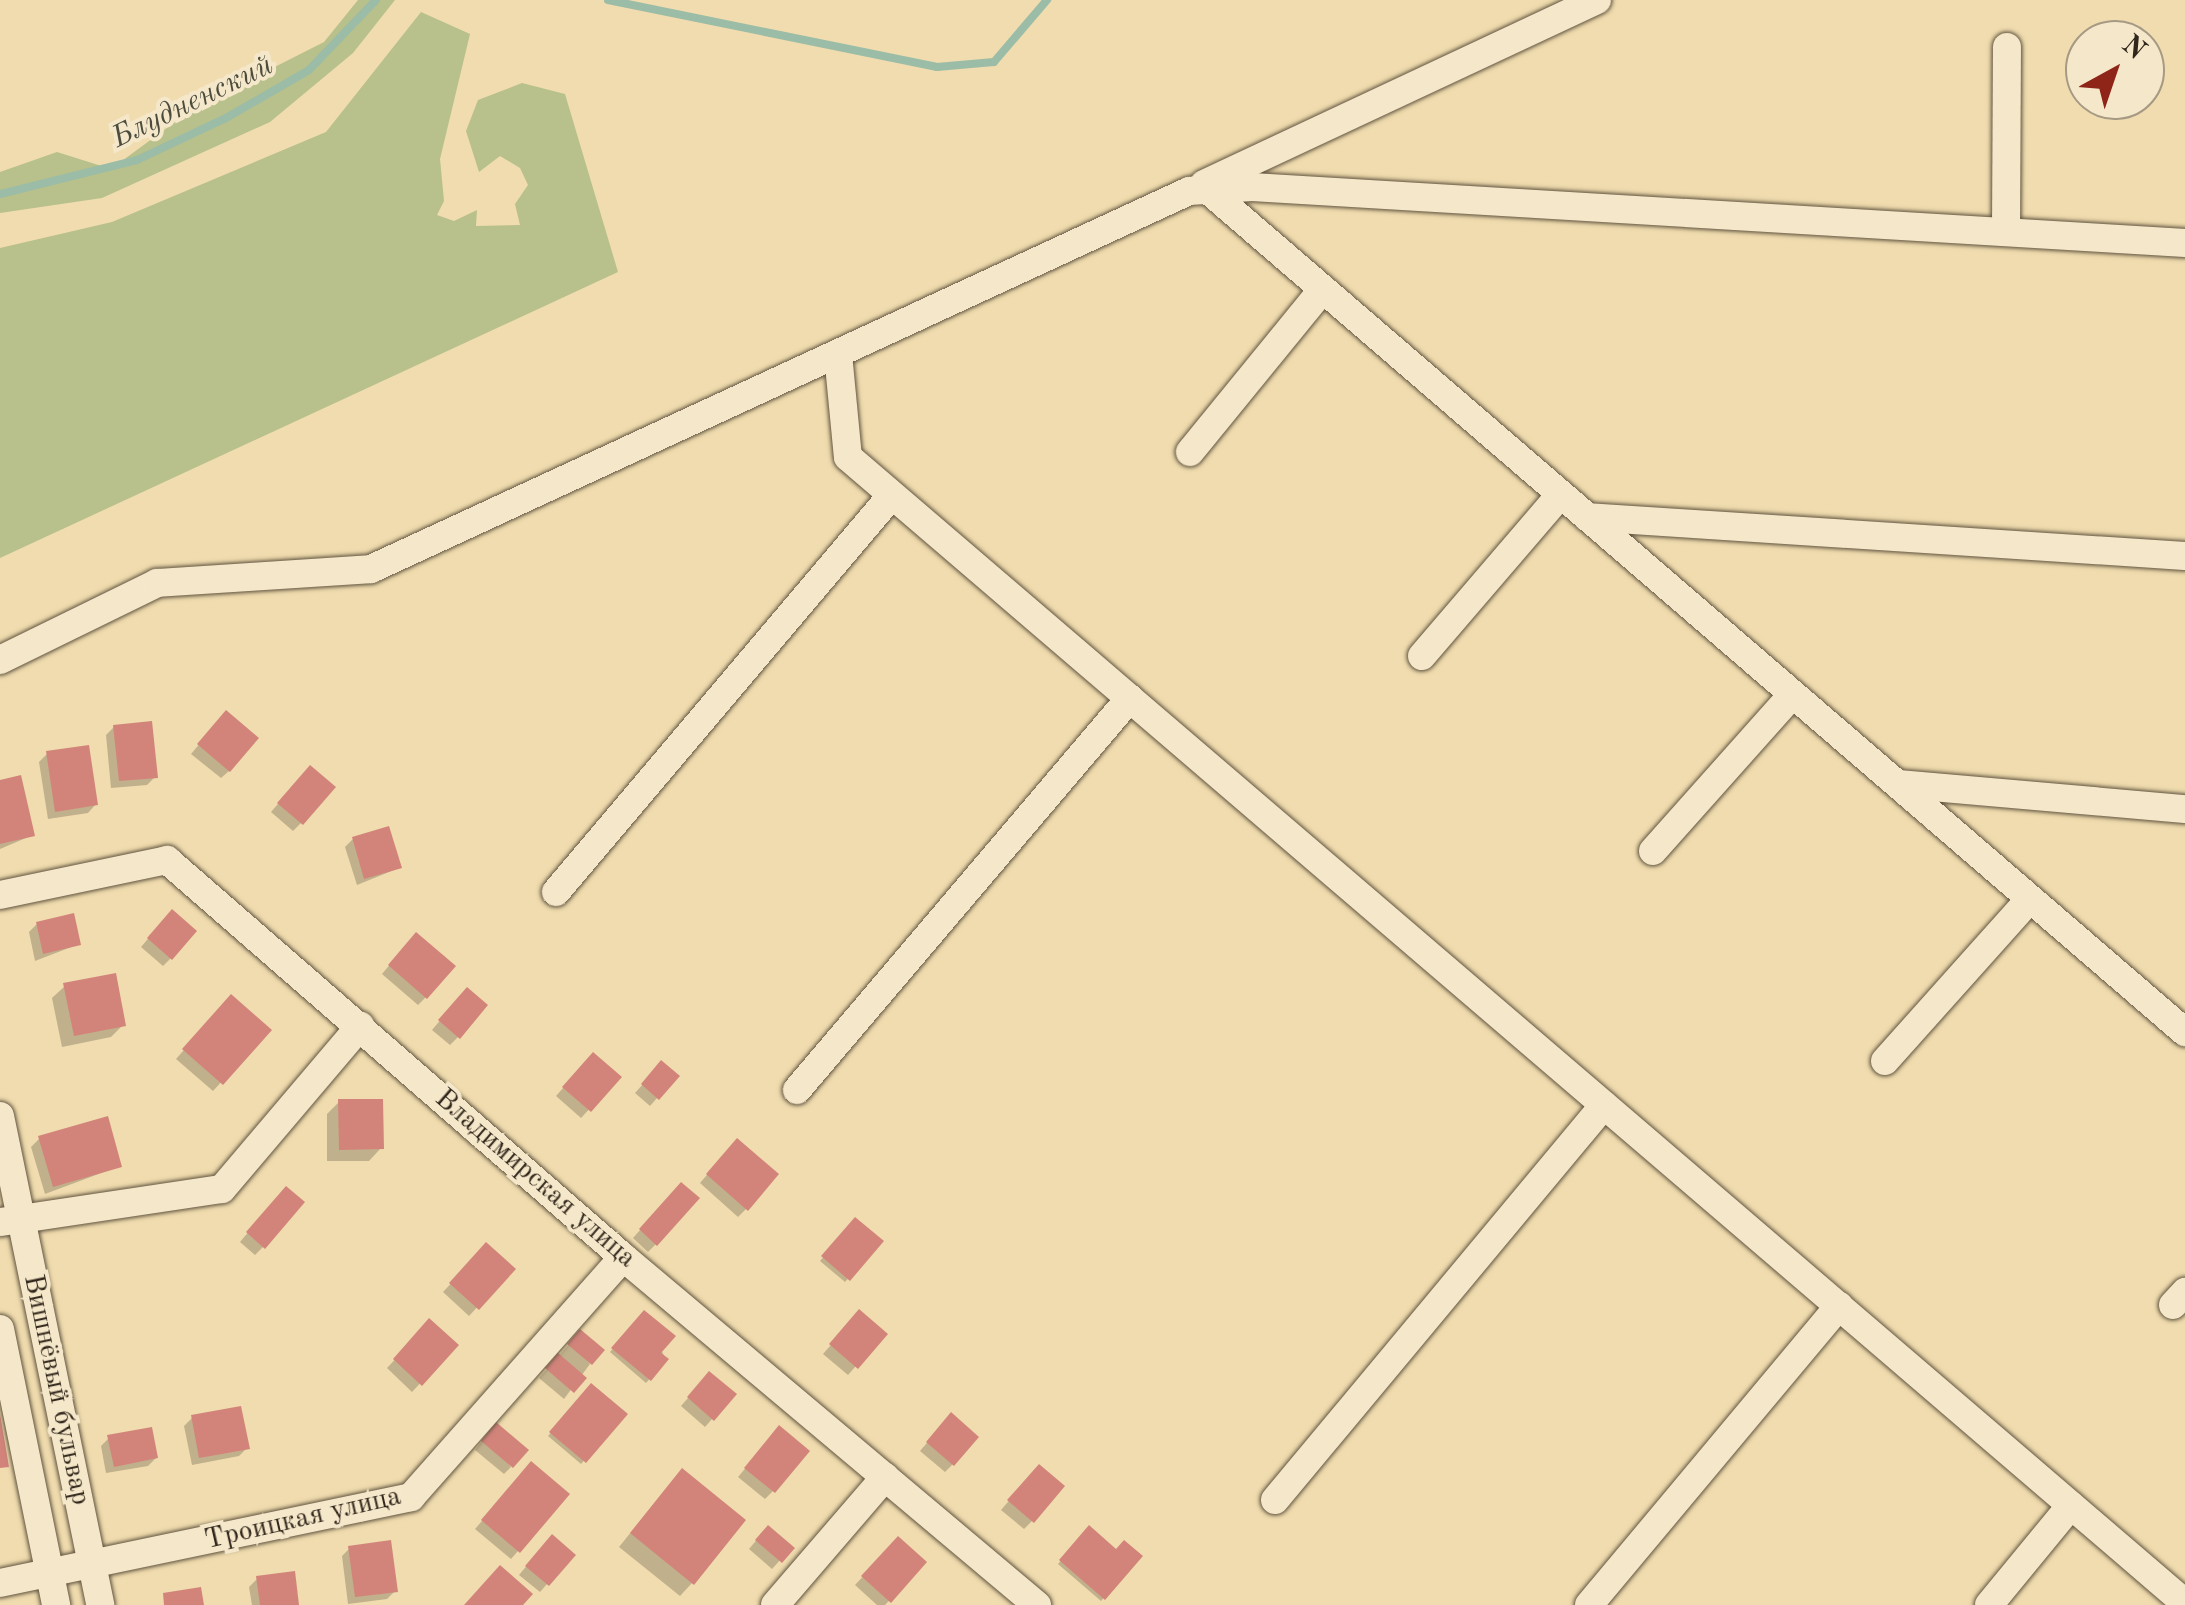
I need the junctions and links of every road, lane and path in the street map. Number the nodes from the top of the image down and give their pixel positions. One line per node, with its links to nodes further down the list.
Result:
1 (1597, 0): 3 (street)
2 (2007, 47): 4 (street)
3 (1198, 191): 4 (street); 6 (street); 7 (street)
4 (2006, 232): 5 (street)
5 (2185, 243)
6 (1322, 289): 8 (street); 9 (street)
7 (838, 354): 10 (street); 14 (street)
8 (1190, 452)
9 (1561, 494): 11 (street); 13 (street)
10 (892, 495): 16 (street); 20 (street)
11 (1587, 517): 12 (street); 15 (street)
12 (2185, 556)
13 (1422, 656)
14 (0, 660)
15 (1792, 694): 17 (street); 19 (street)
16 (1130, 698): 26 (street); 27 (street)
17 (1898, 784): 18 (street); 22 (street)
18 (2185, 808)
19 (1653, 851)
20 (556, 892)
21 (0, 894): 24 (street, Владимирская улица)
22 (2030, 898): 23 (street); 25 (street)
23 (2182, 1025)
24 (360, 1026): 29 (street); 30 (street, Владимирская улица)
25 (1886, 1060)
26 (797, 1090)
27 (1604, 1105): 31 (street); 34 (street)
28 (0, 1116): 29 (street, Вишнёвый бульвар)
29 (10, 1221): 36 (street, Вишнёвый бульвар)
30 (623, 1257): 33 (street, Владимирская улица); 36 (street, Троицкая улица)
31 (1838, 1306): 35 (street); 44 (street)
32 (0, 1330): 37 (street, Вишнёвый бульвар)
33 (885, 1477): 42 (street); 43 (street, Владимирская улица)
34 (1275, 1500)
35 (2071, 1505): 39 (street); 45 (street)
36 (92, 1564): 37 (street, Троицкая улица); 41 (street, Вишнёвый бульвар)
37 (50, 1574): 38 (street, Троицкая улица); 40 (street, Вишнёвый бульвар)
38 (0, 1583)
39 (2185, 1603)
40 (56, 1605)
41 (100, 1605)
42 (774, 1605)
43 (1038, 1605)
44 (1589, 1605)
45 (1988, 1605)

